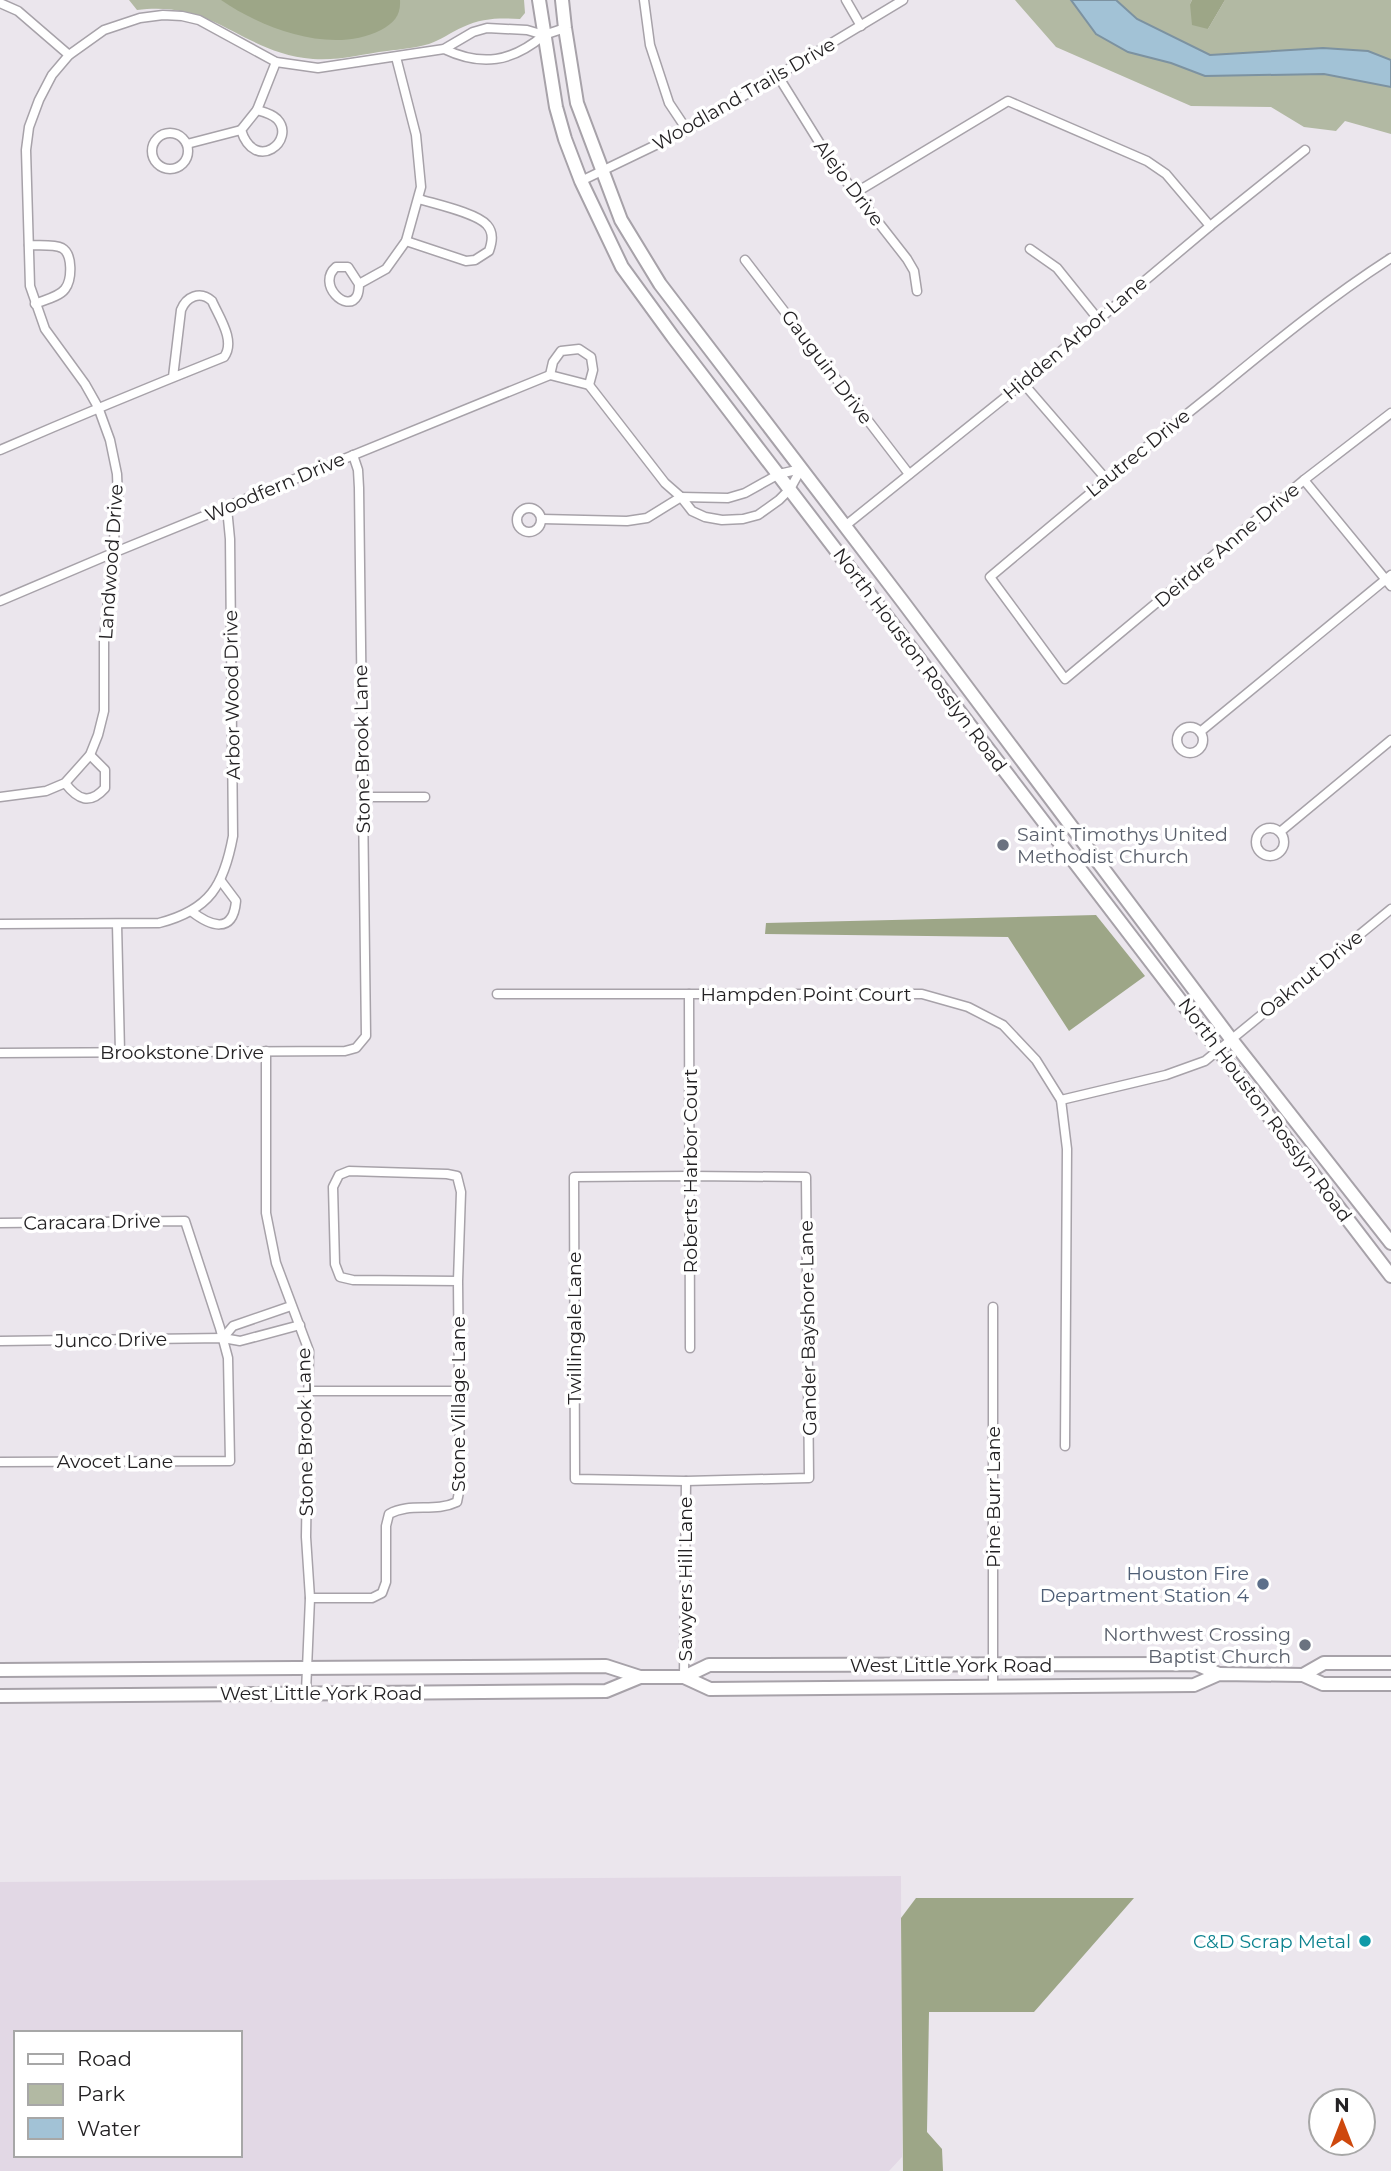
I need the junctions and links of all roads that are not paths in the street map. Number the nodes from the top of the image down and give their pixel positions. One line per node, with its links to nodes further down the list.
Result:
1 (539, 0): 9 (main road, North Houston Rosslyn Road)
2 (562, 0): 8 (main road, North Houston Rosslyn Road)
3 (644, 0): 17 (street)
4 (846, 0): 7 (street)
5 (903, 0): 7 (street, Woodland Trails Drive)
6 (4, 2): 11 (street)
7 (862, 26): 14 (street, Woodland Trails Drive)
8 (565, 28): 9 (street); 20 (main road, North Houston Rosslyn Road)
9 (544, 35): 10 (street); 10 (street); 21 (main road, North Houston Rosslyn Road)
10 (444, 49): 12 (street)
11 (69, 55): 13 (street); 26 (street, Landwood Drive)
12 (397, 57): 13 (street); 23 (street)
13 (276, 62): 15 (street)
14 (778, 76): 17 (street, Woodland Trails Drive); 22 (street, Alejo Drive)
15 (257, 110): 16 (street); 16 (street)
16 (241, 130): 18 (street)
17 (687, 130): 20 (street, Woodland Trails Drive)
18 (187, 144): 18 (street)
19 (1305, 150): 24 (street, Hidden Arbor Lane)
20 (602, 172): 21 (street, Woodland Trails Drive); 34 (main road, North Houston Rosslyn Road)
21 (581, 181): 35 (main road, North Houston Rosslyn Road)
22 (855, 193): 24 (street); 31 (street, Alejo Drive)
23 (419, 199): 25 (street); 25 (street)
24 (1210, 226): 33 (street, Hidden Arbor Lane)
25 (406, 241): 30 (street)
26 (29, 245): 32 (street, Landwood Drive); 32 (street)
27 (1030, 249): 33 (street)
28 (1391, 258): 47 (street, Lautrec Drive)
29 (745, 260): 46 (street, Gauguin Drive)
30 (359, 284): 30 (street)
31 (917, 291)
32 (35, 304): 40 (street, Landwood Drive)
33 (1098, 319): 38 (street, Hidden Arbor Lane)
34 (690, 323): 35 (main road); 44 (main road, North Houston Rosslyn Road)
35 (673, 337): 45 (main road, North Houston Rosslyn Road)
36 (550, 375): 39 (street); 39 (street); 43 (street, Woodfern Drive)
37 (173, 377): 37 (street); 40 (street)
38 (1023, 383): 46 (street, Hidden Arbor Lane); 47 (street)
39 (589, 385): 50 (street)
40 (98, 407): 42 (street); 54 (street, Landwood Drive)
41 (1391, 414): 48 (street, Deirdre Anne Drive)
42 (0, 450)
43 (353, 455): 51 (street, Woodfern Drive); 69 (street, Stone Brook Lane)
44 (801, 469): 45 (street); 49 (street); 53 (main road, North Houston Rosslyn Road)
45 (779, 474): 49 (main road, North Houston Rosslyn Road); 50 (street)
46 (909, 474): 53 (street, Hidden Arbor Lane)
47 (1106, 480): 59 (street, Lautrec Drive)
48 (1304, 480): 55 (street); 59 (street, Deirdre Anne Drive)
49 (790, 489): 50 (street); 58 (main road, North Houston Rosslyn Road)
50 (681, 497): 52 (street)
51 (227, 508): 54 (street, Woodfern Drive); 72 (street, Arbor Wood Drive)
52 (542, 519)
53 (845, 526): 57 (main road, North Houston Rosslyn Road)
54 (113, 553): 56 (street, Woodfern Drive); 64 (street, Landwood Drive)
55 (1389, 580): 62 (street)
56 (0, 601)
57 (903, 602): 58 (main road); 60 (main road, North Houston Rosslyn Road)
58 (886, 614): 61 (main road, North Houston Rosslyn Road)
59 (1065, 679)
60 (991, 718): 61 (main road); 65 (main road, North Houston Rosslyn Road)
61 (970, 725): 66 (main road, North Houston Rosslyn Road)
62 (1200, 732)
63 (1391, 740): 71 (street)
64 (90, 755): 67 (street, Landwood Drive); 67 (street)
65 (1029, 769): 66 (main road); 73 (main road, North Houston Rosslyn Road)
66 (1012, 781): 74 (main road, North Houston Rosslyn Road)
67 (65, 783): 68 (street)
68 (0, 797)
69 (362, 797): 70 (street); 82 (street, Stone Brook Lane)
70 (425, 797)
71 (1280, 832)
72 (221, 881): 76 (street, Arbor Wood Drive); 76 (street)
73 (1121, 892): 74 (main road); 81 (main road, North Houston Rosslyn Road)
74 (1106, 901): 83 (main road, North Houston Rosslyn Road)
75 (1391, 909): 81 (street, Oaknut Drive)
76 (191, 911): 78 (street, Arbor Wood Drive)
77 (0, 924): 78 (street, Arbor Wood Drive)
78 (117, 924): 85 (street)
79 (497, 994): 80 (street, Hampden Point Court)
80 (689, 994): 87 (street, Hampden Point Court); 88 (street, Roberts Harbor Court)
81 (1231, 1039): 83 (street, Oaknut Drive); 89 (main road, North Houston Rosslyn Road)
82 (360, 1042): 84 (street, Brookstone Drive)
83 (1219, 1049): 87 (street, Oaknut Drive); 90 (main road, North Houston Rosslyn Road)
84 (266, 1051): 85 (street, Brookstone Drive); 95 (street, Stone Brook Lane)
85 (120, 1052): 86 (street, Brookstone Drive)
86 (0, 1053)
87 (1061, 1100): 103 (street, Hampden Point Court)
88 (690, 1176): 100 (street, Roberts Harbor Court); 105 (street, Twillingale Lane); 105 (street, Gander Bayshore Lane)
89 (1360, 1203): 90 (main road); 92 (main road, North Houston Rosslyn Road)
90 (1345, 1214): 93 (main road, North Houston Rosslyn Road)
91 (0, 1223): 98 (street, Caracara Drive)
92 (1391, 1243)
93 (1391, 1276)
94 (458, 1281): 94 (street, Stone Village Lane); 102 (street, Stone Village Lane)
95 (291, 1306): 97 (street, Stone Brook Lane); 98 (street)
96 (993, 1307): 108 (street, Pine Burr Lane)
97 (300, 1325): 98 (street, Junco Drive); 101 (street, Stone Brook Lane)
98 (223, 1338): 99 (street, Junco Drive); 104 (street, Avocet Lane)
99 (0, 1341)
100 (690, 1348)
101 (309, 1391): 102 (street); 106 (street, Stone Brook Lane)
102 (459, 1391): 106 (street, Stone Village Lane)
103 (1065, 1446)
104 (0, 1462)
105 (686, 1481): 115 (street, Sawyers Hill Lane)
106 (310, 1598): 110 (street, Stone Brook Lane)
107 (1387, 1663): 114 (main road, West Little York Road); 117 (main road)
108 (993, 1664): 109 (main road, West Little York Road); 113 (main road, West Little York Road); 118 (street, Pine Burr Lane)
109 (813, 1665): 115 (main road, West Little York Road); 119 (main road)
110 (307, 1668): 111 (main road, West Little York Road); 116 (main road, West Little York Road); 120 (street, Stone Brook Lane)
111 (96, 1669): 112 (main road, West Little York Road); 121 (main road)
112 (0, 1670)
113 (1219, 1675): 114 (main road, West Little York Road); 118 (main road, West Little York Road)
114 (1303, 1675): 117 (main road, West Little York Road)
115 (684, 1677): 116 (main road, West Little York Road); 119 (main road, West Little York Road)
116 (640, 1678): 120 (main road, West Little York Road)
117 (1387, 1684)
118 (993, 1687): 119 (main road, West Little York Road)
119 (815, 1689)
120 (306, 1692): 121 (main road, West Little York Road)
121 (97, 1695): 122 (main road, West Little York Road)
122 (0, 1696)

